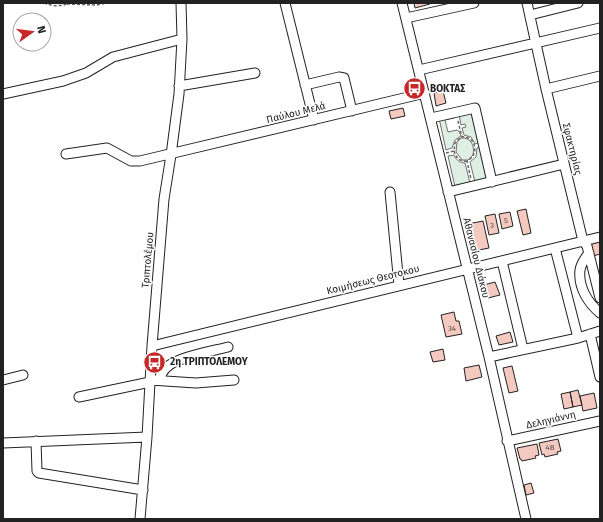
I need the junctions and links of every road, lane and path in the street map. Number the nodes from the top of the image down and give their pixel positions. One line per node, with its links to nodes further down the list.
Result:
1 (44, 3): 9 (path)
2 (106, 3): 9 (path)
3 (181, 3): 13 (street, Τριπτολέμου)
4 (285, 3): 18 (street)
5 (402, 3): 11 (street, Αθανασίου Διάκου)
6 (474, 3): 11 (street)
7 (527, 3): 10 (street, Σφακτηρίας)
8 (578, 3): 10 (street)
9 (68, 4)
10 (530, 15): 14 (street, Σφακτηρίας)
11 (406, 18): 15 (street, Αθανασίου Διάκου)
12 (600, 28): 14 (street)
13 (182, 39): 19 (street, Τριπτολέμου); 22 (street)
14 (536, 42): 15 (street); 20 (street, Σφακτηρίας)
15 (419, 70): 21 (street, Αθανασίου Διάκου)
16 (255, 73): 19 (street)
17 (600, 76): 20 (street)
18 (305, 85): 23 (street); 26 (street)
19 (179, 86): 30 (street, Τριπτολέμου)
20 (546, 89): 33 (street, Σφακτηρίας)
21 (425, 93): 23 (street, Παύλου Μελά); 25 (street, Αθανασίου Διάκου)
22 (3, 94)
23 (352, 111): 26 (street, Παύλου Μελά)
24 (456, 113): 25 (street); 27 (path); 34 (street)
25 (431, 118): 31 (street, Αθανασίου Διάκου)
26 (314, 120): 30 (street, Παύλου Μελά)
27 (462, 136): 28 (path); 32 (path)
28 (454, 151): 31 (path); 32 (path)
29 (66, 154): 30 (street, Παύλου Μελά)
30 (171, 155): 50 (street, Τριπτολέμου)
31 (440, 155): 37 (street, Αθανασίου Διάκου)
32 (467, 162): 35 (path)
33 (564, 164): 34 (street); 39 (street, Σφακτηρίας)
34 (492, 182): 35 (street)
35 (473, 186): 37 (street)
36 (390, 192): 44 (street)
37 (448, 192): 43 (street, Αθανασίου Διάκου)
38 (600, 237): 39 (street, Κοιμήσεως Θεοτοκου)
39 (583, 241): 40 (street, Κοιμήσεως Θεοτοκου); 41 (street, Σφακτηρίας)
40 (555, 248): 42 (street, Κοιμήσεως Θεοτοκου); 49 (street)
41 (589, 253): 45 (street, Σφακτηρίας); 46 (street)
42 (502, 261): 43 (street, Κοιμήσεως Θεοτοκου); 52 (street)
43 (467, 269): 44 (street, Κοιμήσεως Θεοτοκου); 53 (street, Αθανασίου Διάκου)
44 (399, 285): 50 (street, Κοιμήσεως Θεοτοκου)
45 (600, 298)
46 (600, 313)
47 (600, 331): 48 (street)
48 (590, 334): 49 (street); 55 (street)
49 (578, 338): 52 (street)
50 (152, 346): 58 (street, Τριπτολέμου)
51 (228, 347): 58 (street)
52 (523, 349): 53 (street)
53 (489, 357): 63 (street, Αθανασίου Διάκου)
54 (23, 375): 56 (street)
55 (600, 377)
56 (3, 380)
57 (234, 380): 58 (street)
58 (153, 381): 59 (street); 61 (street, Τριπτολέμου)
59 (79, 397)
60 (600, 421): 63 (street, Δεληγιάννη)
61 (147, 437): 62 (street); 65 (street, Τριπτολέμου)
62 (36, 441): 64 (street); 65 (street)
63 (508, 441): 67 (street, Αθανασίου Διάκου)
64 (3, 443)
65 (143, 490): 66 (street, Τριπτολέμου)
66 (140, 519)
67 (526, 519)

